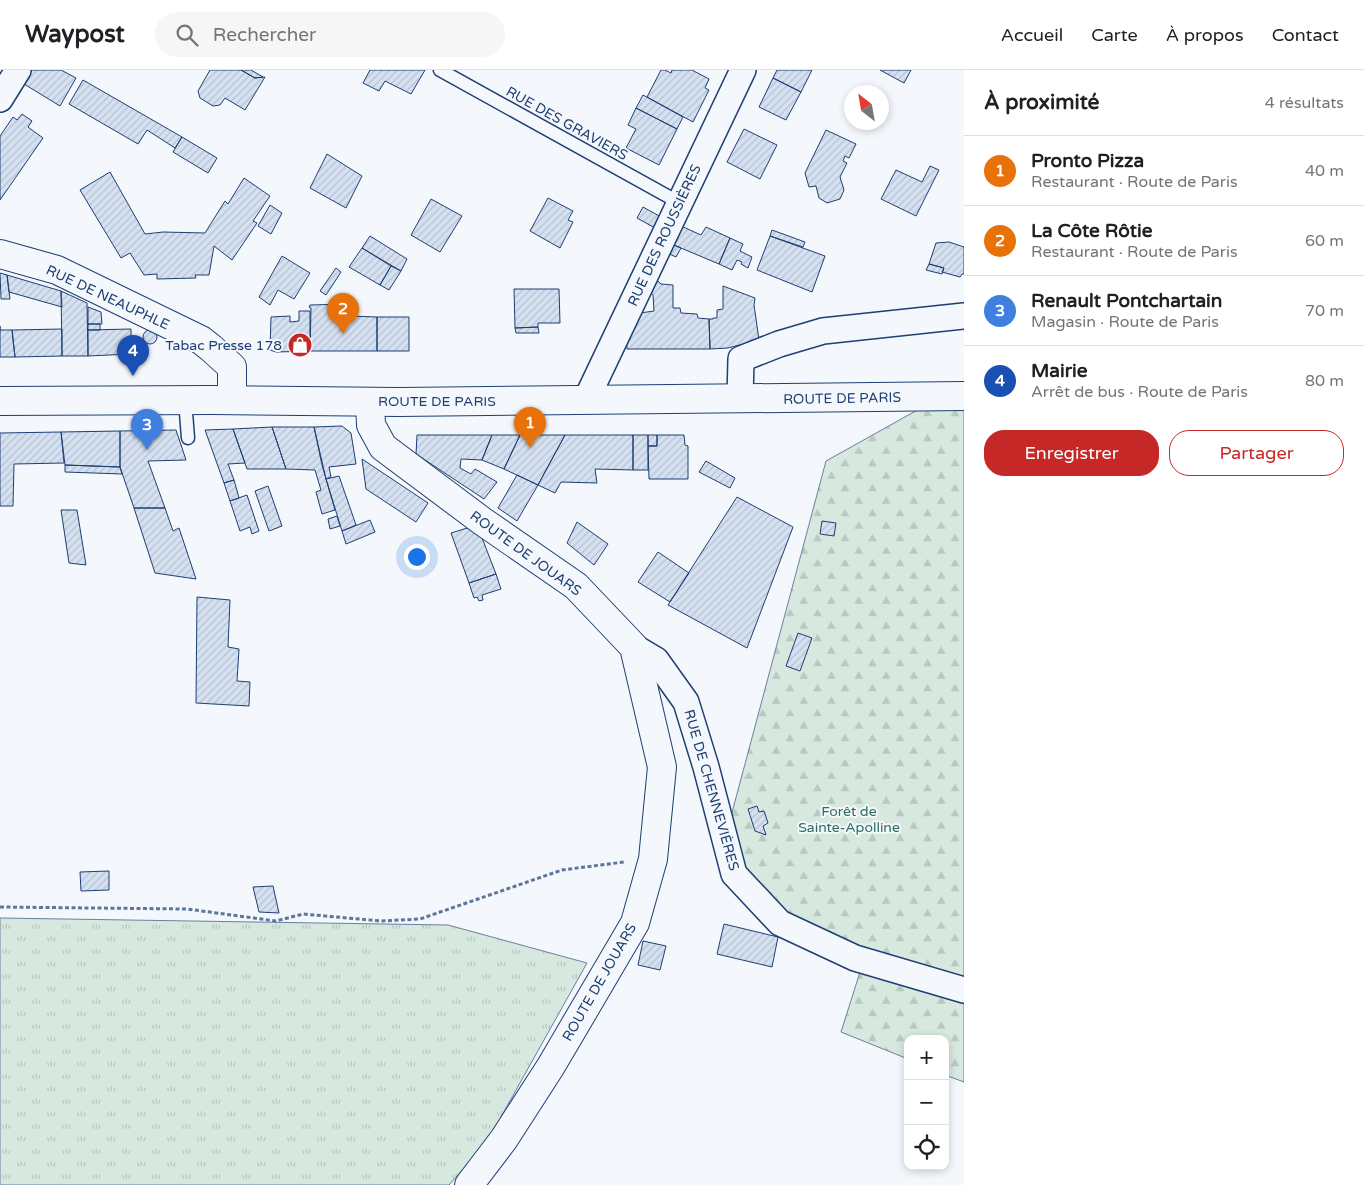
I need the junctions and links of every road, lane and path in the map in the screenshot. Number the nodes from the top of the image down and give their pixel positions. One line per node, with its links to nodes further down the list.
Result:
1 (18, 70): 4 (street)
2 (440, 70): 5 (lane, RUE DES GRAVIERS)
3 (743, 70): 5 (street, RUE DES ROUSSIÈRES)
4 (0, 100)
5 (680, 203): 12 (street, RUE DES ROUSSIÈRES)
6 (0, 254): 11 (street, RUE DE NEAUPHLE)
7 (964, 316): 9 (street)
8 (964, 396): 9 (street, ROUTE DE PARIS)
9 (740, 399): 12 (street, ROUTE DE PARIS)
10 (185, 400): 11 (street, ROUTE DE PARIS); 13 (street, ROUTE DE PARIS); 15 (lane)
11 (232, 400): 14 (street, ROUTE DE PARIS)
12 (586, 400): 14 (street, ROUTE DE PARIS)
13 (0, 401)
14 (370, 402): 16 (street, ROUTE DE JOUARS)
15 (188, 438)
16 (634, 647): 17 (street, ROUTE DE JOUARS); 19 (street, RUE DE CHENNEVIÈRES)
17 (653, 859): 18 (path); 20 (street, ROUTE DE JOUARS)
18 (0, 907)
19 (964, 990)
20 (469, 1185)

